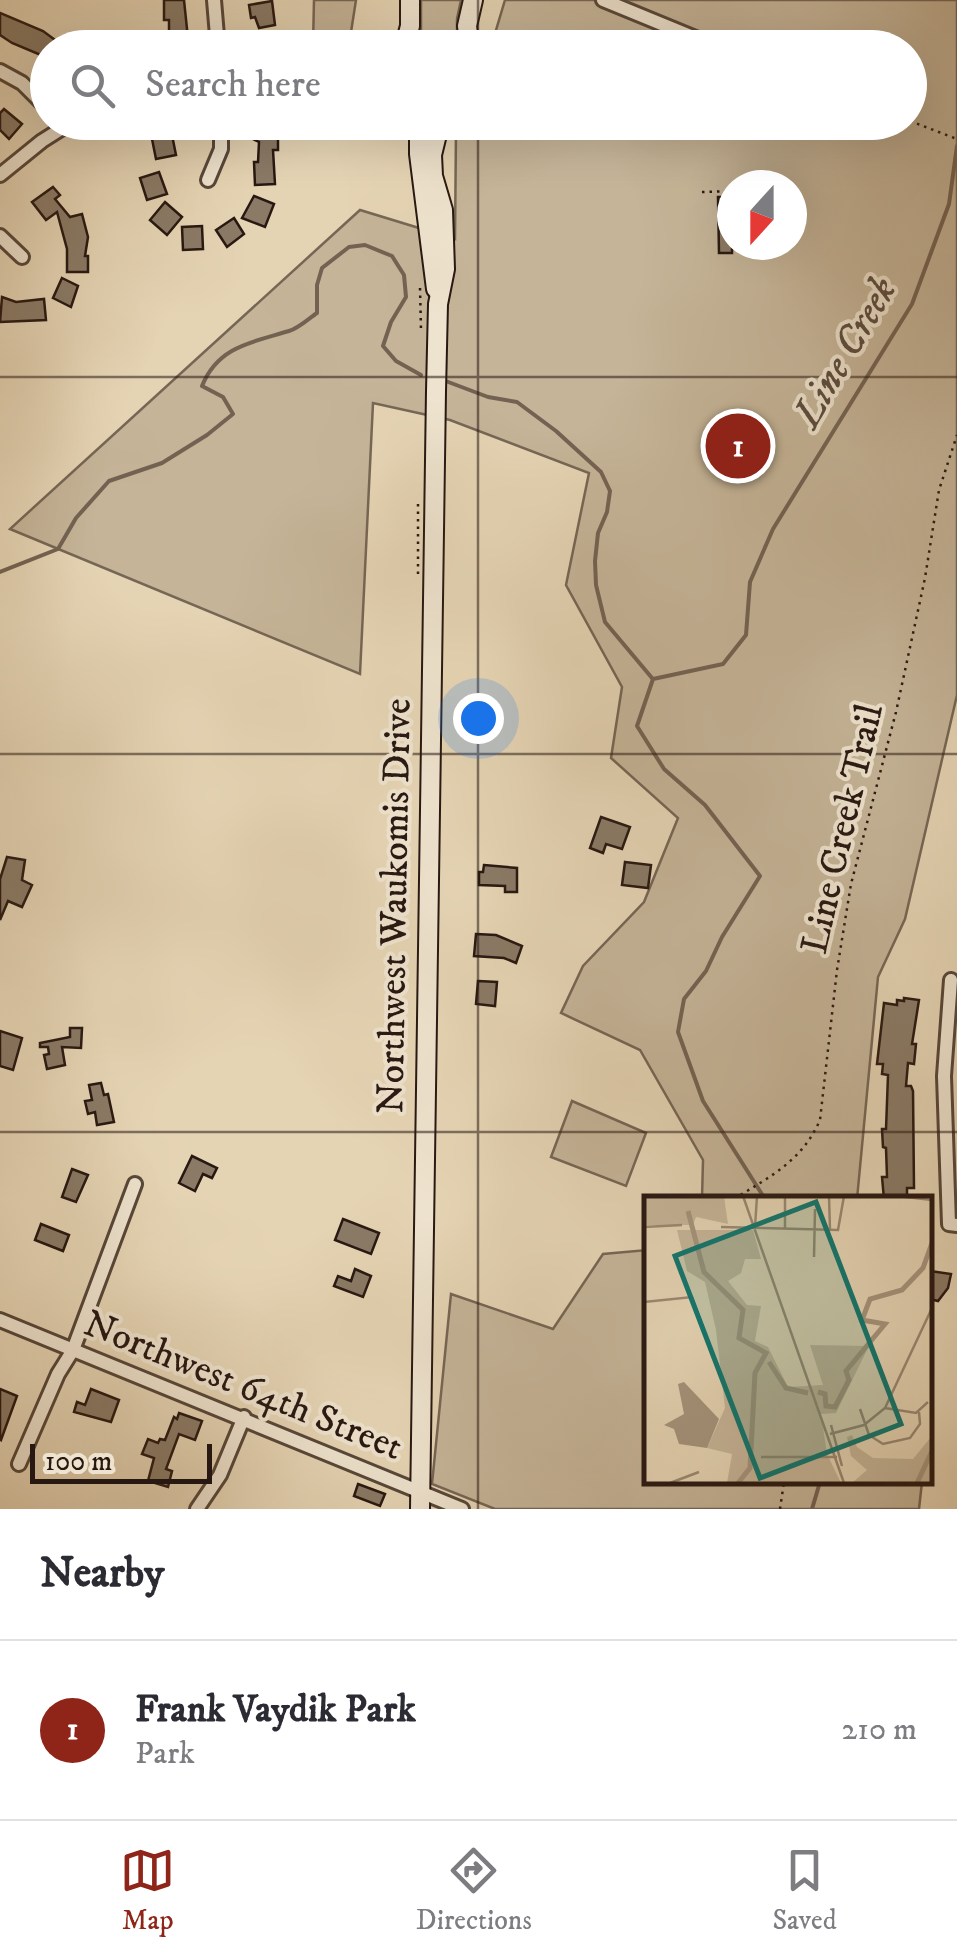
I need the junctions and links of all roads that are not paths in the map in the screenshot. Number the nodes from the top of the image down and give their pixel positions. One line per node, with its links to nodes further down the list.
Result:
1 (214, 0): 5 (street)
2 (410, 0): 6 (main road)
3 (602, 0): 8 (street)
4 (473, 2): 7 (main road)
5 (216, 30)
6 (408, 30)
7 (468, 30)
8 (676, 30)
9 (0, 71): 10 (street)
10 (30, 92)
11 (44, 140): 15 (street)
12 (221, 140): 16 (street)
13 (419, 140): 19 (main road, Northwest Waukomis Drive)
14 (436, 140): 19 (main road, Northwest Waukomis Drive)
15 (0, 175)
16 (208, 180)
17 (0, 236): 18 (street)
18 (22, 257)
19 (438, 304): 27 (main road, Northwest Waukomis Drive)
20 (951, 980): 22 (street)
21 (134, 1184): 24 (street)
22 (953, 1225)
23 (0, 1320): 24 (street, Northwest 64th Street)
24 (73, 1350): 25 (street, Northwest 64th Street); 26 (street)
25 (244, 1418): 27 (street, Northwest 64th Street); 28 (street)
26 (19, 1464)
27 (420, 1500): 29 (street); 30 (street, Northwest 64th Street)
28 (197, 1509)
29 (408, 1509)
30 (462, 1509)

